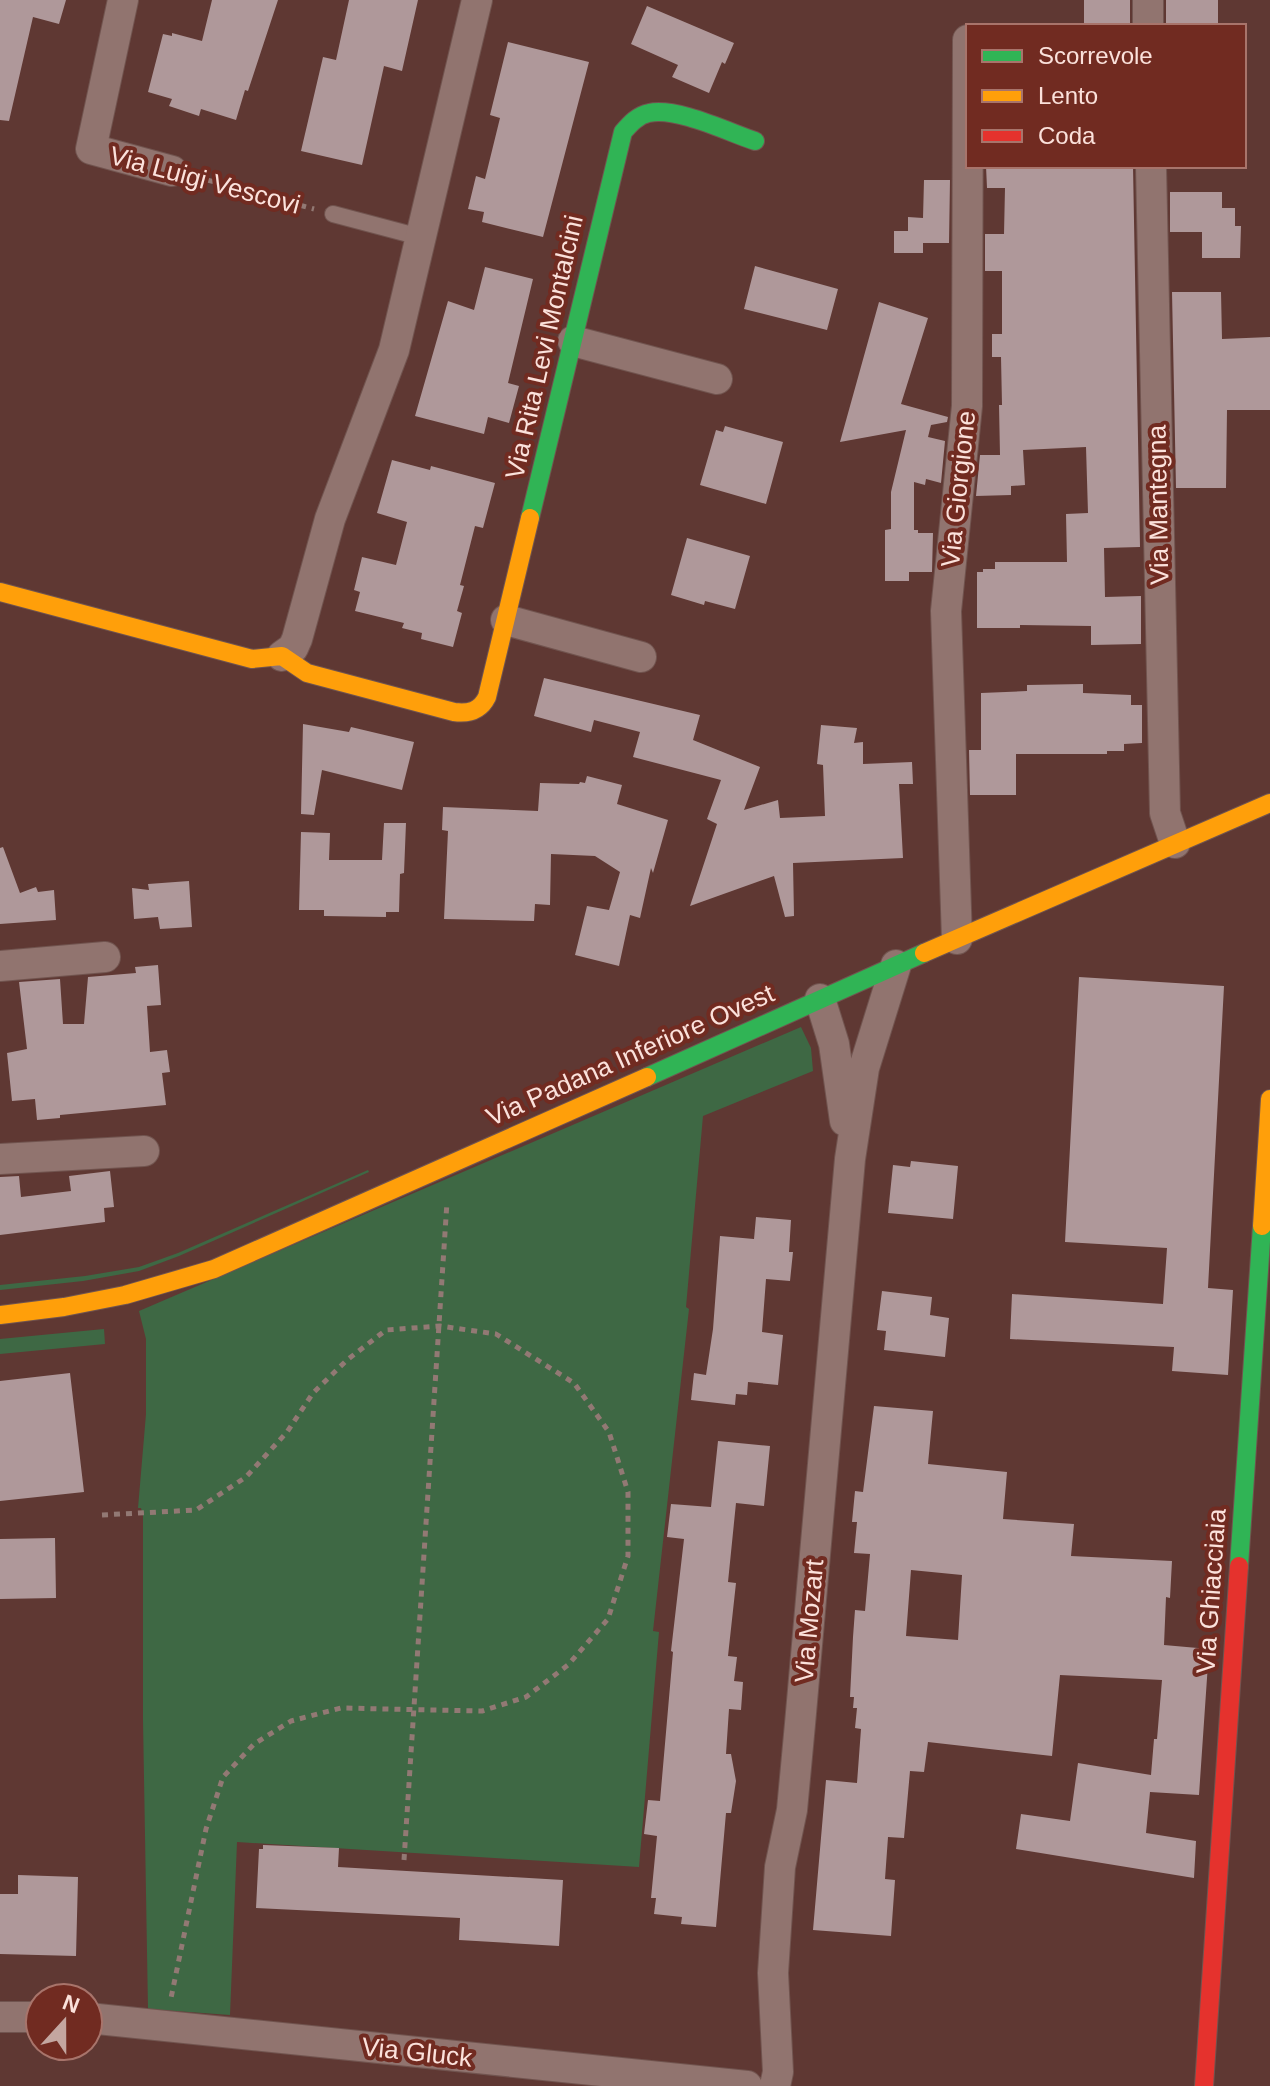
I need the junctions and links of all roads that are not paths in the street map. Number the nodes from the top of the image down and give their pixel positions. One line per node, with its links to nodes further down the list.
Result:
1 (123, 0): 8 (street, Via Luigi Vescovi)
2 (477, 0): 10 (street)
3 (1148, 0): 4 (street)
4 (1148, 24)
5 (755, 141): 11 (street, Via Rita Levi Montalcini)
6 (968, 168): 19 (street, Via Giorgione)
7 (1151, 168): 18 (street, Via Mantegna)
8 (172, 171)
9 (333, 214): 10 (lane, Via Luigi Vescovi)
10 (420, 237): 15 (street)
11 (573, 341): 12 (street); 14 (street, Via Rita Levi Montalcini)
12 (717, 379)
13 (0, 592): 15 (street)
14 (506, 620): 15 (street, Via Rita Levi Montalcini); 16 (street)
15 (282, 656)
16 (641, 657)
17 (1270, 803): 18 (street, Via Padana Inferiore Ovest)
18 (1175, 843): 19 (street, Via Padana Inferiore Ovest)
19 (957, 939): 21 (street, Via Padana Inferiore Ovest)
20 (105, 957): 22 (street)
21 (896, 965): 23 (street, Via Padana Inferiore Ovest); 27 (street, Via Mozart)
22 (0, 966)
23 (820, 999): 27 (street, Via Mozart); 28 (street, Via Padana Inferiore Ovest)
24 (1270, 1099): 33 (street, Via Ghiacciaia)
25 (144, 1151): 26 (street)
26 (0, 1159)
27 (850, 1159): 32 (street, Via Mozart)
28 (0, 1315)
29 (0, 2017): 30 (street)
30 (24, 2017)
31 (104, 2020): 32 (street, Via Gluck)
32 (766, 2085)
33 (1204, 2086)

